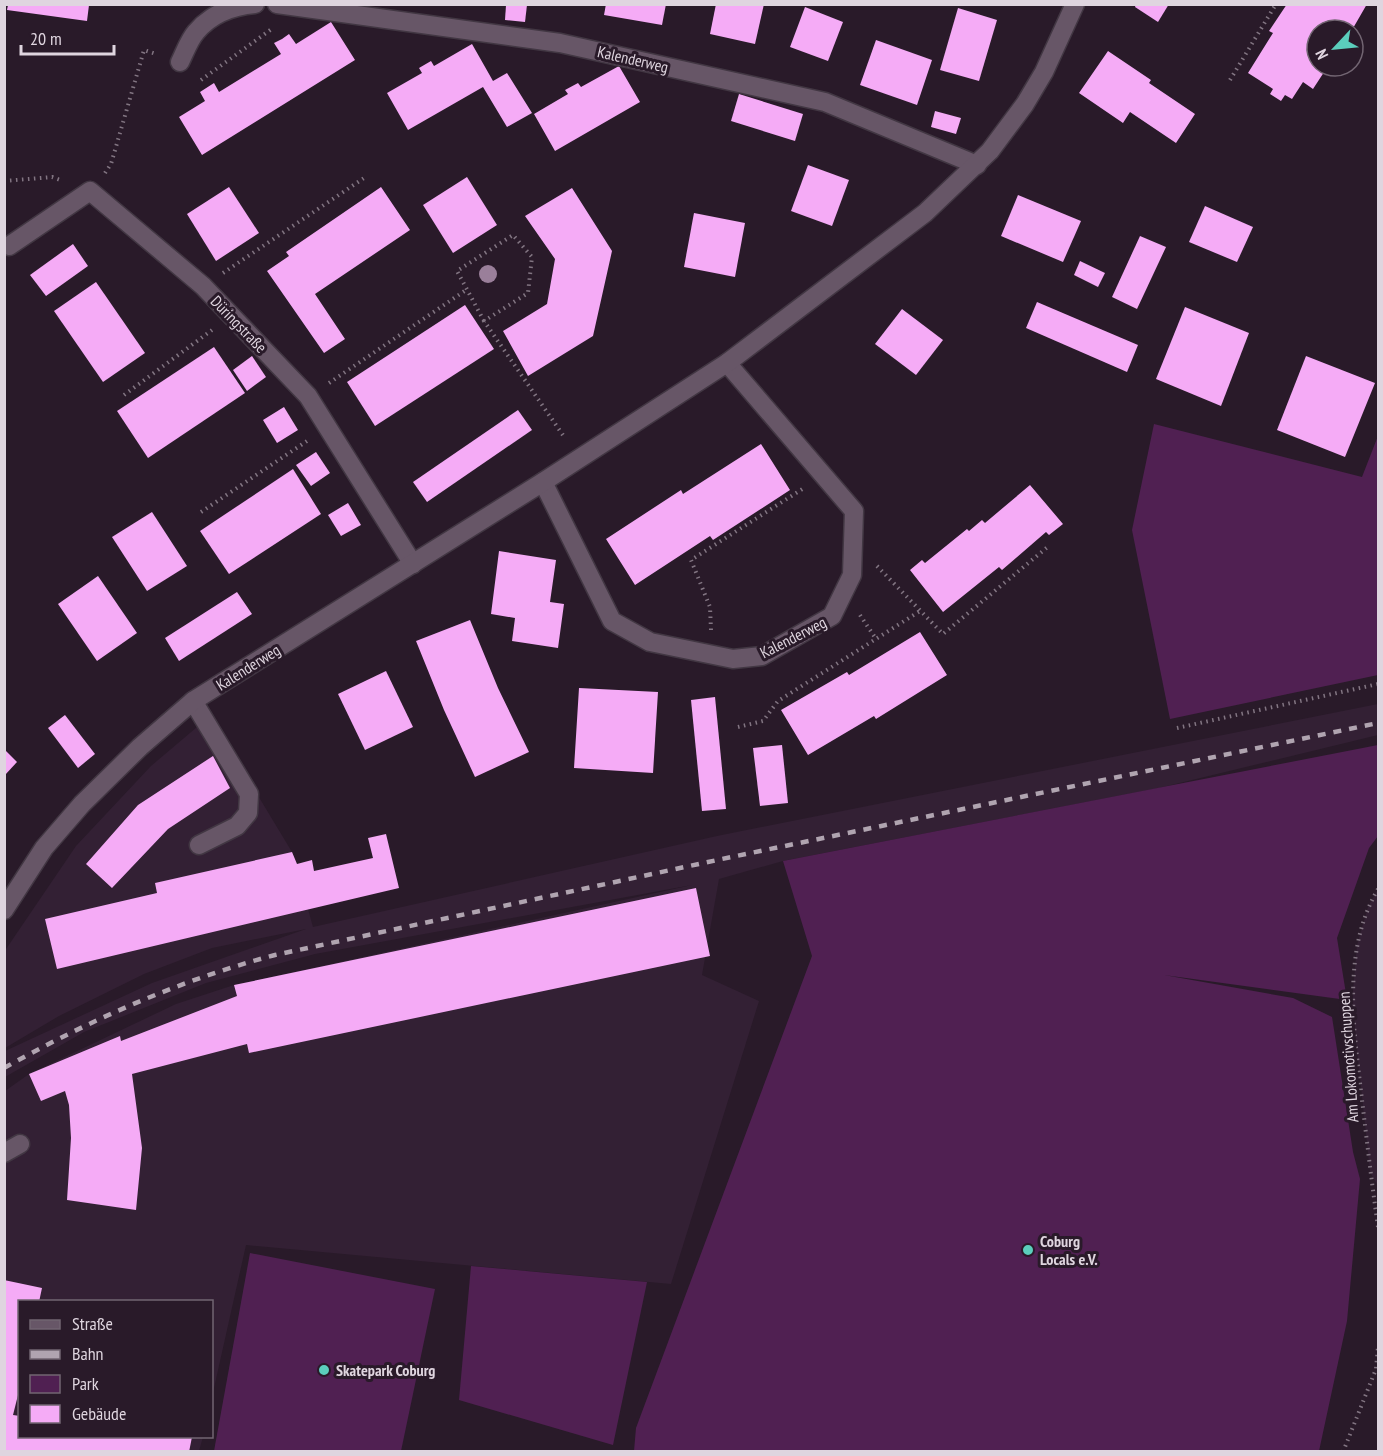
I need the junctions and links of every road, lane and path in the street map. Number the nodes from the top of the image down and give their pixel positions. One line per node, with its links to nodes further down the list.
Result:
1 (255, 4): 7 (street)
2 (277, 4): 5 (street, Kalenderweg)
3 (1075, 4): 10 (street, Kalenderweg)
4 (1276, 4): 9 (path)
5 (300, 8): 8 (path); 10 (street, Kalenderweg)
6 (144, 50): 13 (path)
7 (180, 62)
8 (201, 80)
9 (1230, 80)
10 (977, 165): 19 (street, Kalenderweg)
11 (364, 178): 15 (path)
12 (4, 181): 13 (path)
13 (90, 191): 14 (street); 15 (street, Düringstraße)
14 (9, 246)
15 (203, 286): 17 (street, Düringstraße)
16 (466, 290): 18 (path); 18 (path); 21 (path)
17 (232, 315): 20 (path); 21 (street, Düringstraße)
18 (484, 321): 23 (path)
19 (727, 363): 23 (street, Kalenderweg); 24 (street, Kalenderweg)
20 (124, 395)
21 (308, 396): 22 (street, Düringstraße)
22 (327, 428): 26 (path); 29 (street, Düringstraße)
23 (580, 458): 25 (street, Kalenderweg)
24 (815, 466): 27 (street, Kalenderweg); 31 (path)
25 (543, 482): 29 (street, Kalenderweg); 31 (street, Kalenderweg)
26 (201, 512)
27 (853, 541): 30 (path); 31 (street, Kalenderweg)
28 (1050, 545): 30 (path)
29 (413, 564): 33 (street, Kalenderweg)
30 (920, 611): 34 (path)
31 (711, 655)
32 (1378, 684): 35 (path)
33 (193, 701): 36 (street); 38 (street, Kalenderweg)
34 (738, 727)
35 (1177, 728)
36 (199, 845)
37 (1378, 889): 41 (path, Am Lokomotivschuppen)
38 (4, 910)
39 (20, 1144): 40 (street)
40 (4, 1153)
41 (1378, 1227)
42 (1378, 1347): 43 (path)
43 (1377, 1369): 44 (path)
44 (1343, 1452)

